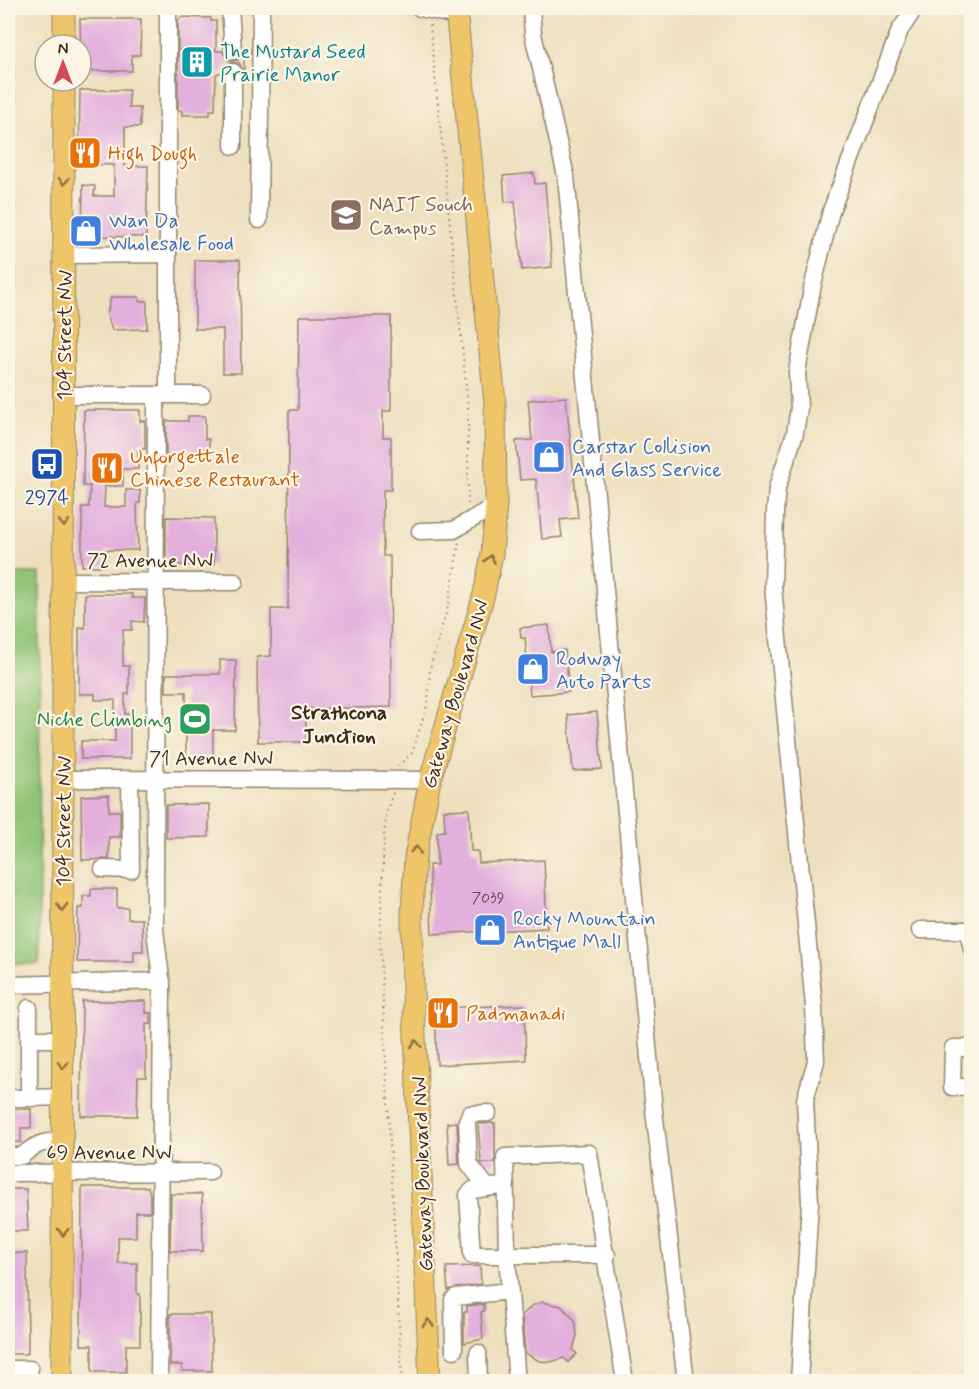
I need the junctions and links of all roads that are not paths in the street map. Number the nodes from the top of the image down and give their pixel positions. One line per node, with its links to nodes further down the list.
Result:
1 (64, 8): 9 (main road)
2 (168, 8): 15 (street)
3 (230, 8): 10 (street)
4 (261, 8): 14 (street)
5 (420, 8): 8 (street)
6 (531, 8): 68 (street)
7 (915, 8): 69 (street)
8 (456, 12): 20 (main road, Gateway Boulevard NW)
9 (64, 33)
10 (233, 51)
11 (233, 72): 13 (street)
12 (64, 93): 16 (main road, 104 Street NW, one-way to 16)
13 (233, 146)
14 (259, 220)
15 (168, 254): 16 (street); 18 (street)
16 (64, 255): 17 (main road, 104 Street NW)
17 (63, 394): 18 (street); 22 (main road, 104 Street NW, one-way to 22)
18 (162, 395): 19 (street); 23 (street)
19 (202, 395)
20 (496, 505): 21 (street); 28 (main road, Gateway Boulevard NW, one-way to 20)
21 (420, 531)
22 (64, 581): 23 (street, 72 Avenue NW); 25 (main road, 104 Street NW)
23 (156, 581): 24 (street, 72 Avenue NW); 27 (street)
24 (236, 582)
25 (63, 779): 26 (street, 71 Avenue NW); 37 (main road, 104 Street NW, one-way to 37)
26 (130, 779): 27 (street, 71 Avenue NW); 30 (street)
27 (155, 779): 28 (street, 71 Avenue NW); 31 (street)
28 (430, 780): 64 (main road, Gateway Boulevard NW, one-way to 28)
29 (103, 869): 30 (street)
30 (131, 870): 31 (street)
31 (155, 870): 35 (street)
32 (920, 930): 33 (street)
33 (970, 930): 34 (street)
34 (972, 949)
35 (162, 981): 37 (street); 52 (street)
36 (8, 985): 37 (street)
37 (62, 985): 40 (main road, 104 Street NW)
38 (29, 1008): 39 (street)
39 (29, 1039): 40 (street); 45 (street)
40 (63, 1039): 43 (main road, 104 Street NW, one-way to 43)
41 (972, 1048): 42 (street)
42 (972, 1087)
43 (63, 1097): 45 (street); 47 (main road, 104 Street NW)
44 (8, 1098): 45 (street)
45 (29, 1098)
46 (488, 1113): 54 (street)
47 (63, 1142): 48 (street); 51 (main road, 104 Street NW)
48 (9, 1156)
49 (210, 1172): 52 (street, 69 Avenue NW)
50 (8, 1173): 51 (street, 69 Avenue NW)
51 (63, 1173): 52 (street, 69 Avenue NW); 62 (main road, 104 Street NW, one-way to 62)
52 (160, 1173): 63 (street)
53 (506, 1185): 54 (street); 55 (street); 56 (street)
54 (487, 1187): 55 (street)
55 (507, 1256): 56 (street); 57 (street)
56 (607, 1256): 67 (street)
57 (509, 1291): 58 (street); 66 (street)
58 (454, 1350)
59 (478, 1353): 65 (street)
60 (8, 1369): 61 (street)
61 (30, 1369)
62 (62, 1382)
63 (159, 1382)
64 (430, 1382)
65 (479, 1382)
66 (518, 1382)
67 (625, 1382)
68 (686, 1382)
69 (799, 1382)

